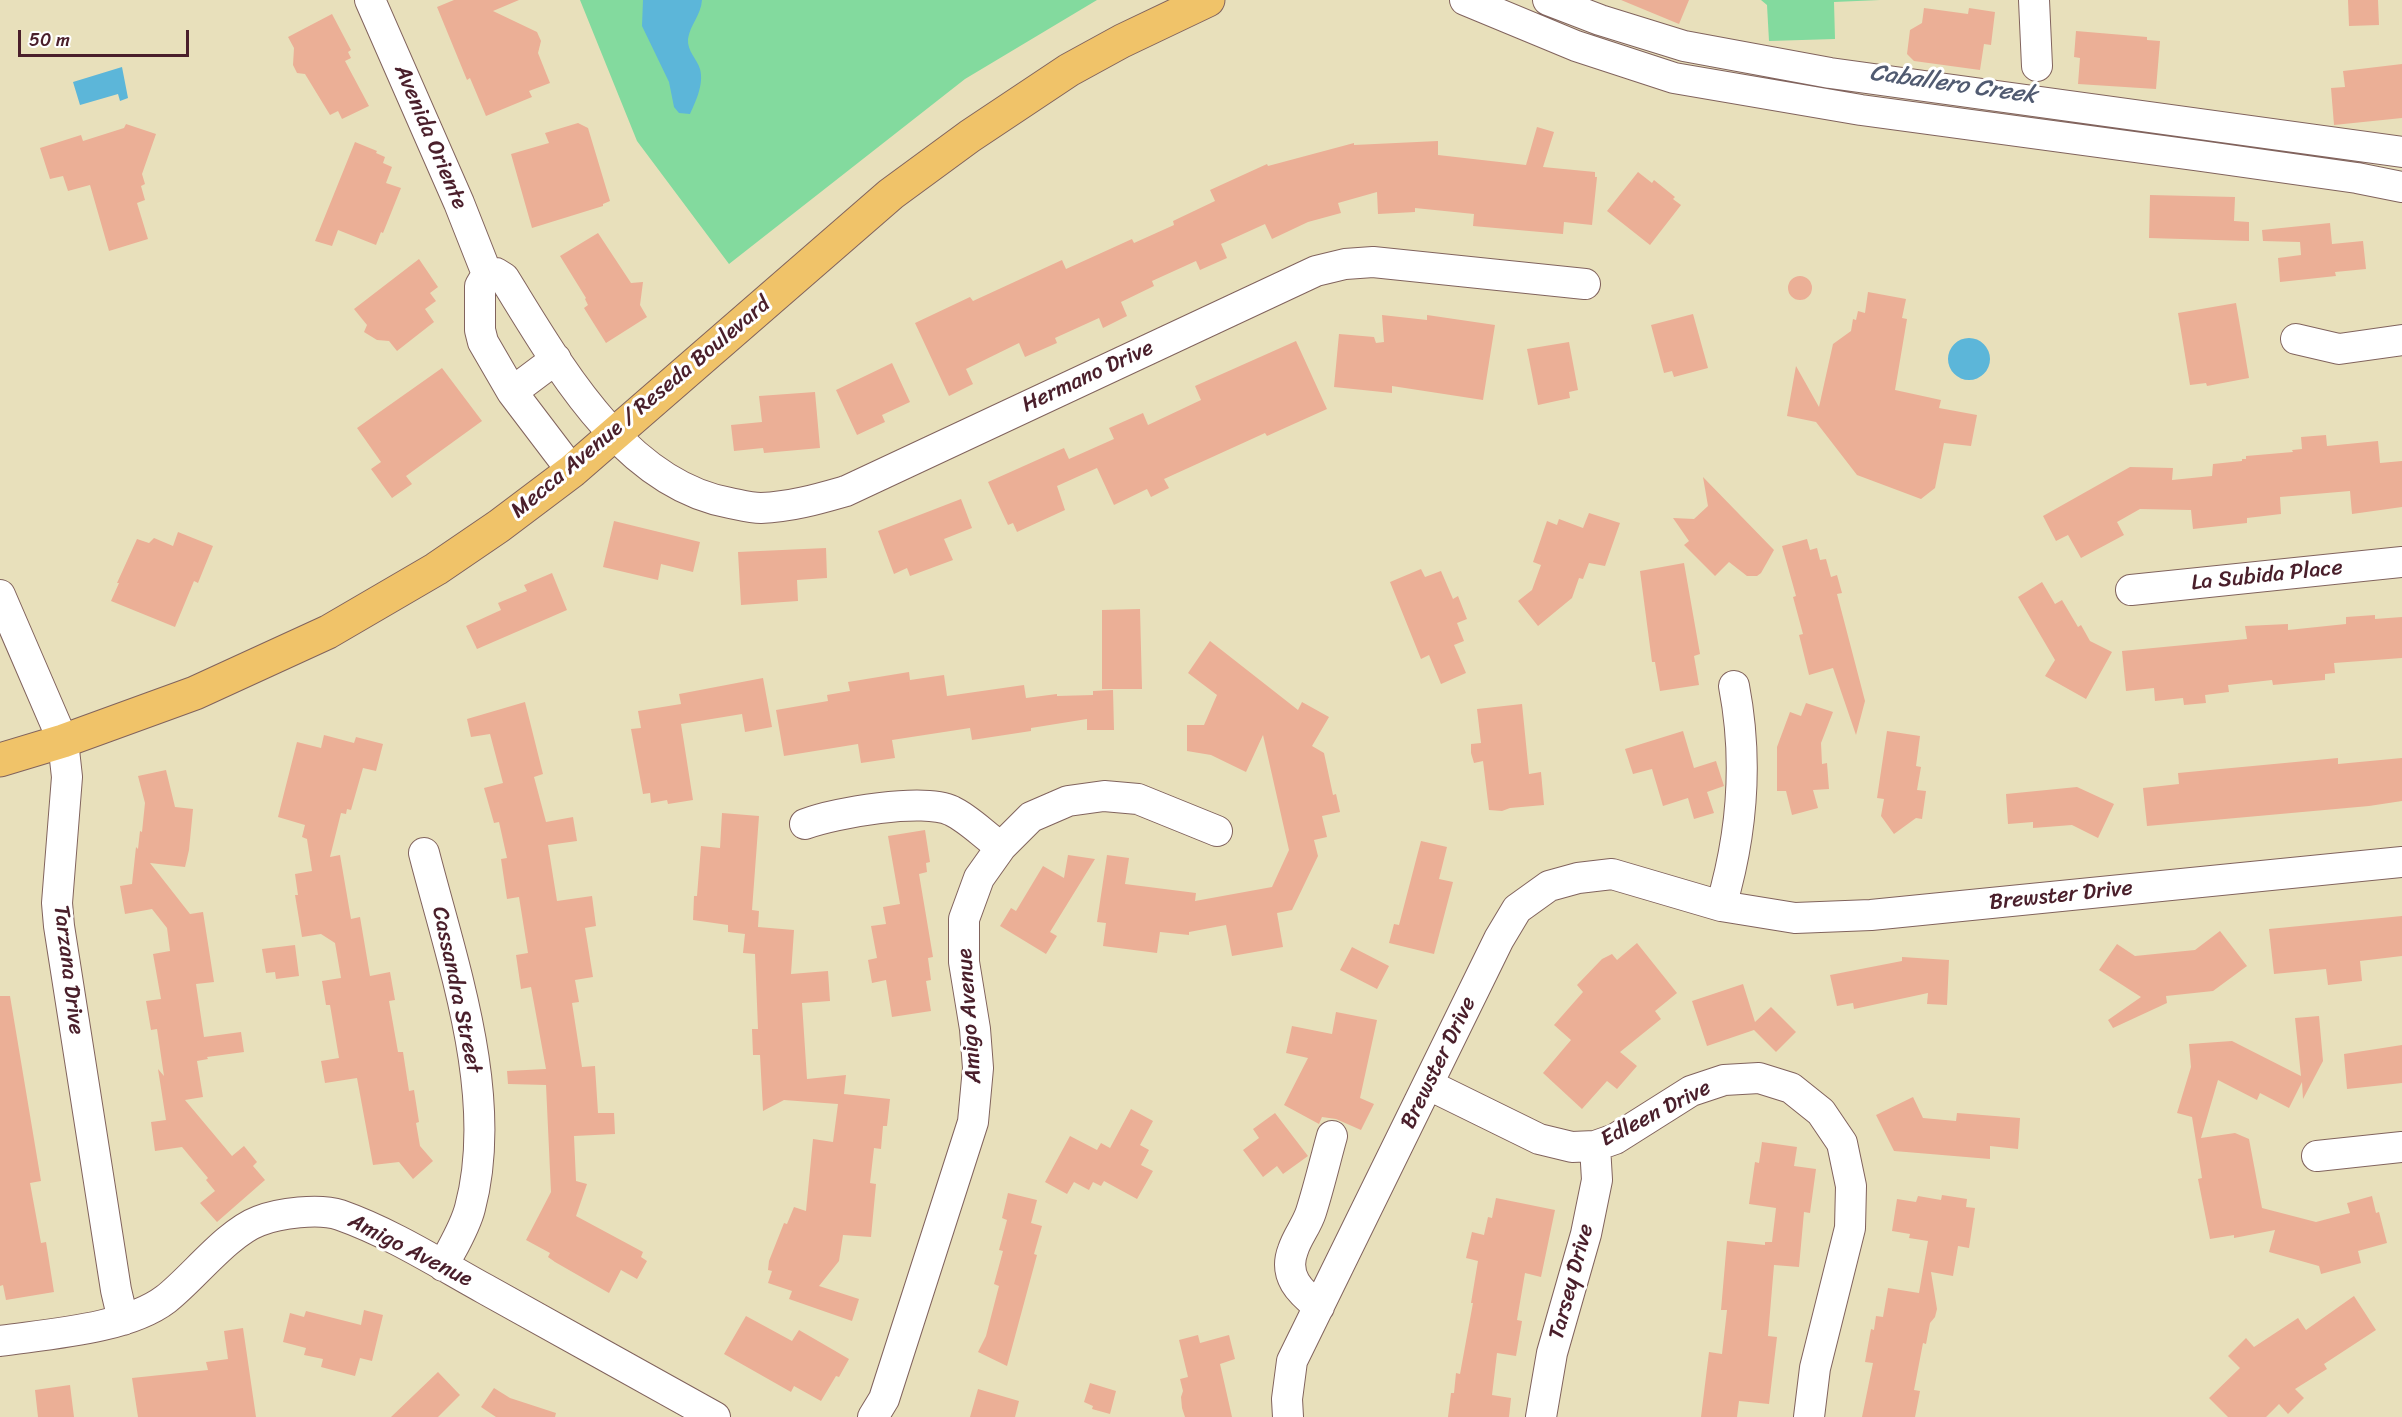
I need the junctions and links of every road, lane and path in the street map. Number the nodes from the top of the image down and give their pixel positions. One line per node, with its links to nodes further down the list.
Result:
1 (370, 0): 9 (street, Avenida Oriente)
2 (1208, 0): 15 (main road, Mecca Avenue / Reseda Boulevard)
3 (1465, 0): 8 (street)
4 (1548, 0): 7 (street)
5 (2034, 0): 6 (street)
6 (2037, 66)
7 (2402, 152)
8 (2402, 187)
9 (487, 274): 13 (street); 14 (street)
10 (1585, 284): 15 (street, Hermano Drive)
11 (2296, 339): 12 (street)
12 (2402, 340)
13 (556, 358): 14 (street); 15 (street)
14 (512, 392): 16 (street)
15 (615, 435): 16 (main road, Mecca Avenue / Reseda Boulevard)
16 (572, 471): 21 (main road, Mecca Avenue / Reseda Boulevard)
17 (2402, 562): 18 (street, La Subida Place)
18 (2131, 590)
19 (0, 595): 21 (street, Tarzana Drive)
20 (1734, 686): 28 (street)
21 (63, 741): 22 (main road, Mecca Avenue / Reseda Boulevard); 36 (street, Tarzana Drive)
22 (0, 760)
23 (805, 824): 25 (street)
24 (1217, 831): 25 (street, Amigo Avenue)
25 (1001, 847): 39 (street, Amigo Avenue)
26 (424, 853): 34 (street, Cassandra Street)
27 (2402, 862): 28 (street, Brewster Drive)
28 (1721, 906): 29 (street, Brewster Drive)
29 (1429, 1086): 31 (street, Edleen Drive); 35 (street, Brewster Drive)
30 (1332, 1136): 35 (street)
31 (1595, 1146): 41 (street, Tarsey Drive); 42 (street, Edleen Drive)
32 (2402, 1147): 33 (street)
33 (2317, 1156)
34 (443, 1266): 36 (street, Amigo Avenue); 38 (street, Amigo Avenue)
35 (1319, 1307): 40 (street, Brewster Drive)
36 (123, 1320): 37 (street, Amigo Avenue)
37 (0, 1341)
38 (715, 1417)
39 (873, 1417)
40 (1288, 1417)
41 (1541, 1417)
42 (1809, 1417)

